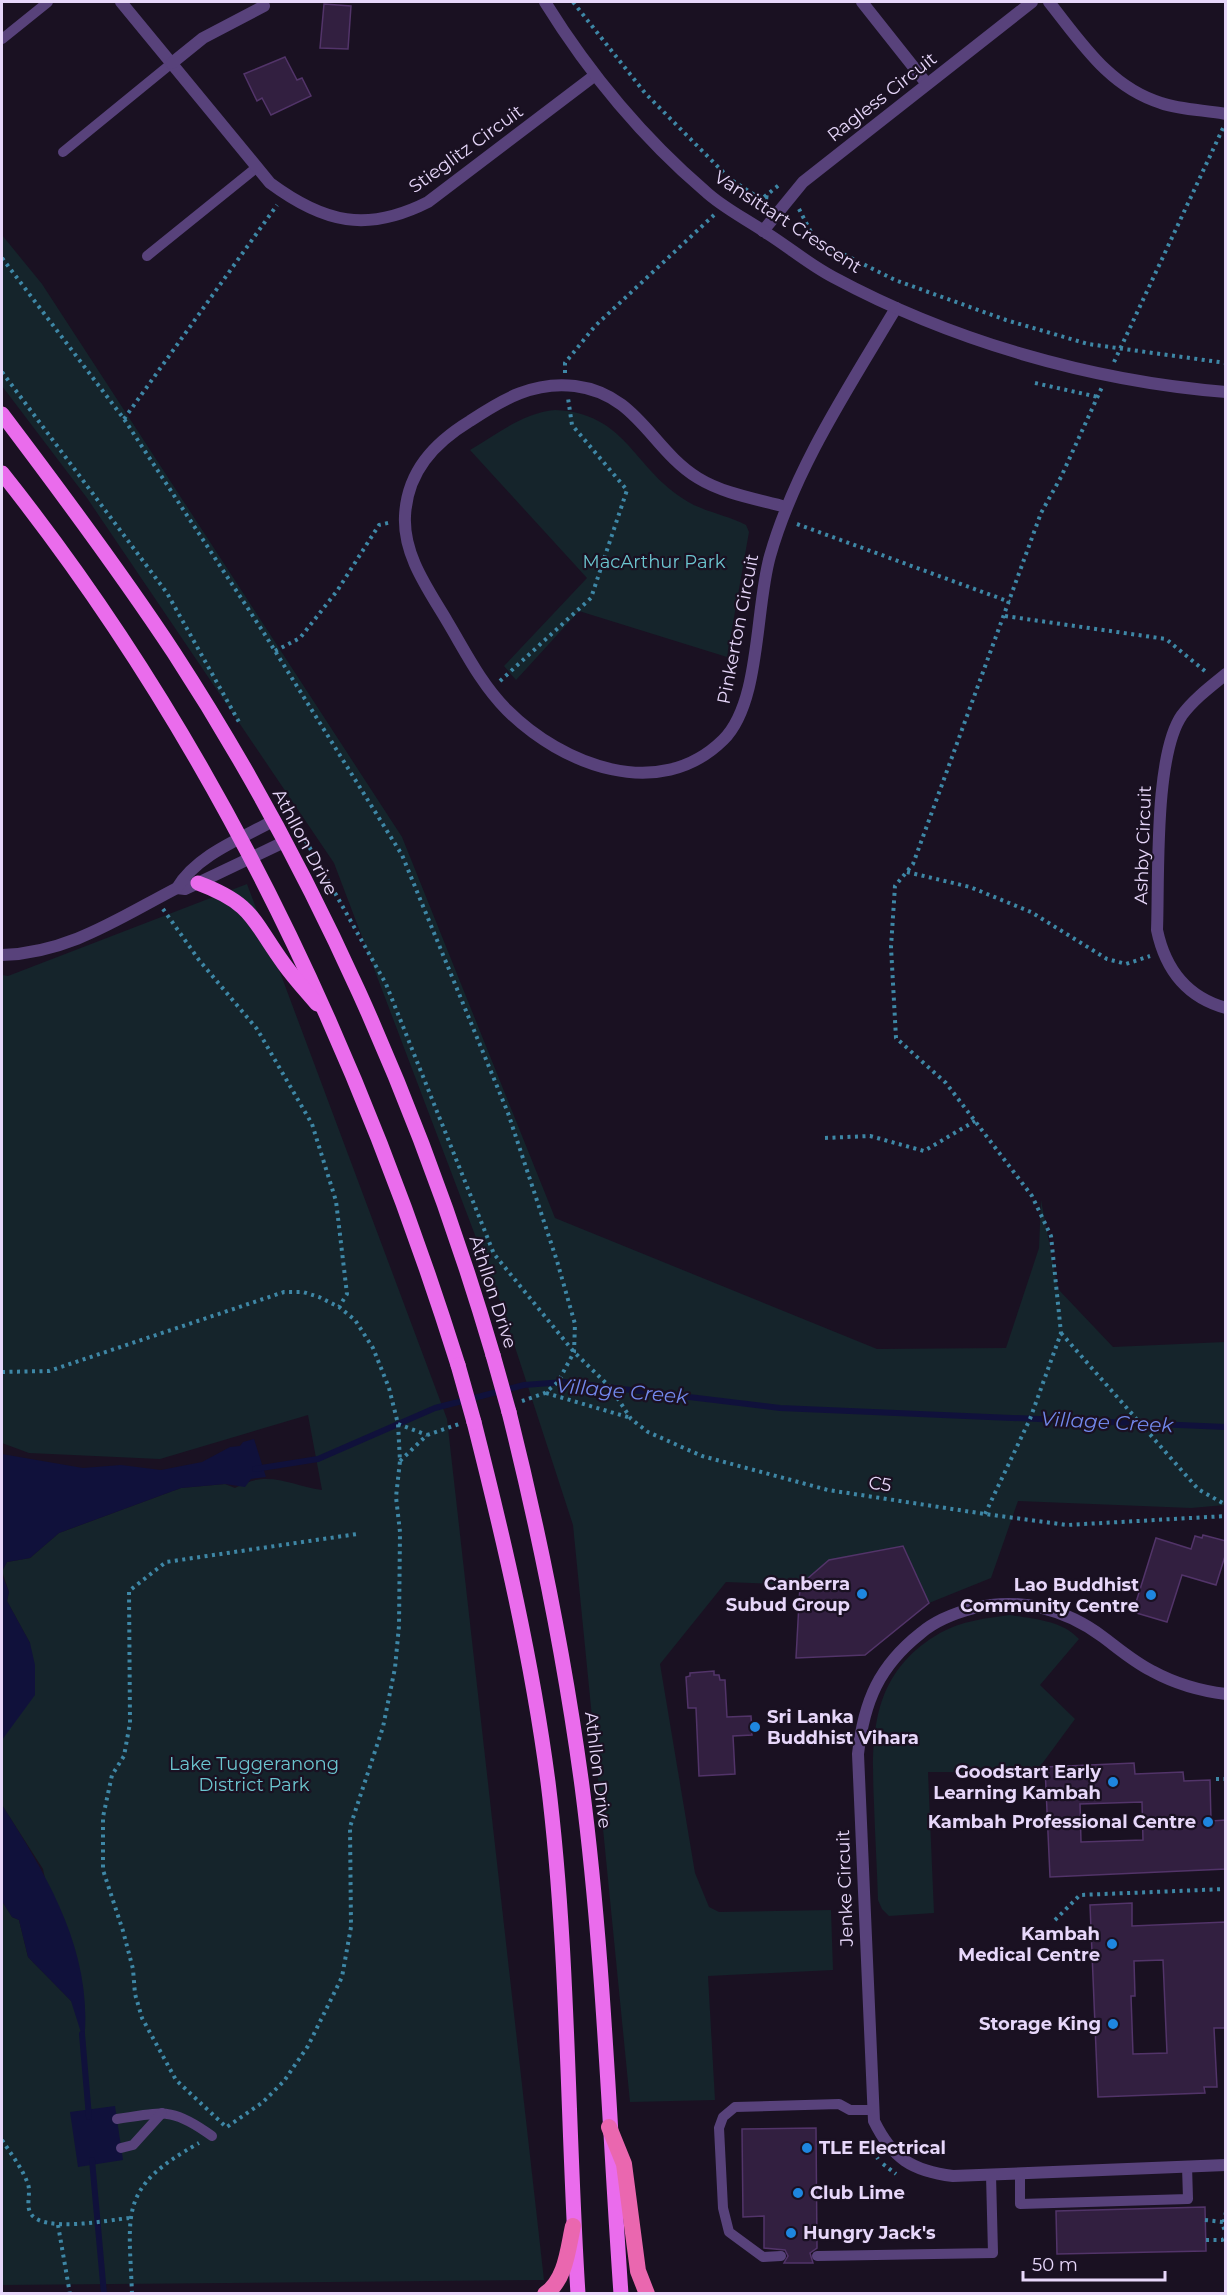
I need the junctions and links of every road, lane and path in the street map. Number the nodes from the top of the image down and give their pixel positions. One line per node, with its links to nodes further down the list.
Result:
1 (48, 2): 9 (lane)
2 (121, 2): 10 (street, Stieglitz Circuit)
3 (545, 2): 11 (street, Vansittart Crescent)
4 (573, 2): 17 (path)
5 (862, 2): 12 (street)
6 (1032, 2): 12 (street, Ragless Circuit)
7 (1049, 2): 13 (street)
8 (264, 6): 10 (street)
9 (2, 39)
10 (172, 63): 15 (lane); 16 (street, Stieglitz Circuit)
11 (594, 76): 18 (street, Stieglitz Circuit); 20 (street, Vansittart Crescent)
12 (927, 84): 19 (street, Ragless Circuit)
13 (1226, 114)
14 (1226, 123): 25 (path)
15 (63, 152)
16 (256, 168): 18 (street, Stieglitz Circuit); 22 (lane)
17 (743, 187): 19 (path); 20 (path)
18 (285, 194): 33 (path)
19 (786, 200): 21 (street, Ragless Circuit); 25 (path)
20 (724, 205): 21 (street, Vansittart Crescent); 29 (path)
21 (763, 231): 24 (street, Vansittart Crescent)
22 (147, 256)
23 (2, 258): 33 (path)
24 (896, 308): 27 (street, Vansittart Crescent); 35 (street, Pinkerton Circuit)
25 (1121, 348): 26 (path); 27 (path)
26 (1226, 363)
27 (1109, 374): 30 (street, Vansittart Crescent); 31 (path)
28 (1035, 383): 31 (path)
29 (566, 385): 35 (street, Pinkerton Circuit); 36 (street, Pinkerton Circuit); 41 (path)
30 (1226, 392)
31 (1098, 397): 37 (path)
32 (2, 414): 42 (main road, Athllon Drive)
33 (124, 419): 39 (path)
34 (2, 473): 43 (main road)
35 (784, 513): 37 (path); 41 (street, Pinkerton Circuit)
36 (405, 519): 39 (path); 41 (street, Pinkerton Circuit)
37 (1010, 602): 38 (path)
38 (1005, 616): 40 (path); 46 (path)
39 (275, 651): 60 (path, C5)
40 (1221, 677): 50 (street, Ashby Circuit)
41 (490, 690)
42 (273, 821): 43 (street); 44 (main road, Athllon Drive)
43 (241, 839): 45 (main road); 48 (street)
44 (284, 842): 45 (street); 77 (main road, Athllon Drive, bridge)
45 (251, 857): 47 (street); 53 (main road)
46 (907, 872): 50 (path); 54 (path)
47 (198, 884): 48 (street); 53 (main road)
48 (177, 888): 49 (street)
49 (155, 899): 51 (street); 56 (path)
50 (1162, 952): 52 (street, Ashby Circuit)
51 (2, 955)
52 (1226, 1008)
53 (332, 1022): 91 (main road, bridge)
54 (975, 1121): 55 (path); 57 (path)
55 (825, 1138)
56 (339, 1307): 58 (path); 61 (path)
57 (1061, 1333): 65 (path); 66 (path)
58 (2, 1372)
59 (545, 1393): 60 (path)
60 (632, 1419): 66 (path, C5)
61 (398, 1424): 63 (path); 64 (path)
62 (446, 1428): 63 (path)
63 (427, 1435): 64 (path)
64 (400, 1461): 78 (path)
65 (1226, 1505)
66 (986, 1514): 67 (path, C5)
67 (1226, 1516)
68 (357, 1534): 78 (path)
69 (1226, 1694): 74 (street, Jenke Circuit)
70 (1216, 1779): 71 (path)
71 (1226, 1779)
72 (1226, 1890): 73 (path)
73 (1055, 1920)
74 (873, 2110): 85 (street, Jenke Circuit); 95 (lane)
75 (162, 2113): 76 (lane); 79 (lane); 81 (lane)
76 (117, 2119)
77 (609, 2127): 101 (main road, Athllon Drive); 102 (highway)
78 (227, 2128): 79 (path)
79 (212, 2136): 87 (path)
80 (2, 2140): 90 (path)
81 (121, 2148)
82 (1226, 2165): 83 (street, Jenke Circuit)
83 (1187, 2166): 84 (street, Jenke Circuit); 84 (lane)
84 (1020, 2173): 85 (street, Jenke Circuit)
85 (991, 2175): 96 (lane)
86 (1226, 2212): 89 (path)
87 (129, 2218): 90 (path); 98 (path)
88 (1205, 2220): 89 (path)
89 (1223, 2222): 92 (path)
90 (58, 2225): 97 (path)
91 (573, 2226): 99 (highway); 100 (main road)
92 (1226, 2233)
93 (1226, 2238): 94 (path)
94 (1206, 2240)
95 (781, 2256)
96 (818, 2256)
97 (70, 2294)
98 (132, 2294)
99 (545, 2294)
100 (578, 2294)
101 (621, 2294)
102 (646, 2294)

